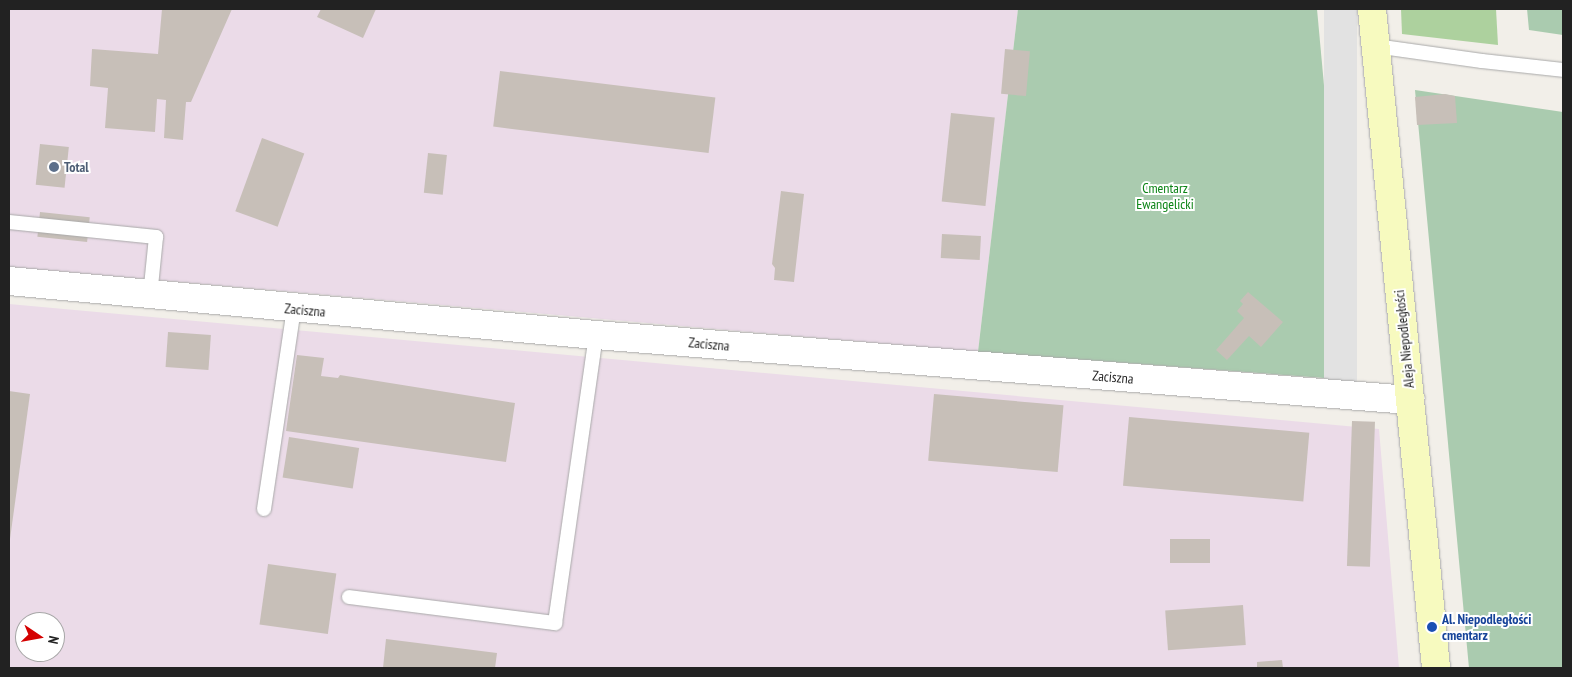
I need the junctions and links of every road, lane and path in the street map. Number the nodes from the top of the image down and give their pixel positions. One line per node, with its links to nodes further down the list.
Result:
1 (1372, 9): 2 (main road, Aleja Niepodległości)
2 (1375, 46): 3 (lane); 9 (main road, Aleja Niepodległości)
3 (1563, 70)
4 (9, 222): 6 (lane)
5 (9, 281): 6 (street, Zaciszna)
6 (150, 296): 7 (street, Zaciszna)
7 (294, 309): 8 (street, Zaciszna); 10 (lane)
8 (596, 335): 9 (street, Zaciszna); 11 (lane)
9 (1410, 400): 12 (main road, Aleja Niepodległości)
10 (264, 509)
11 (349, 597)
12 (1436, 668)

